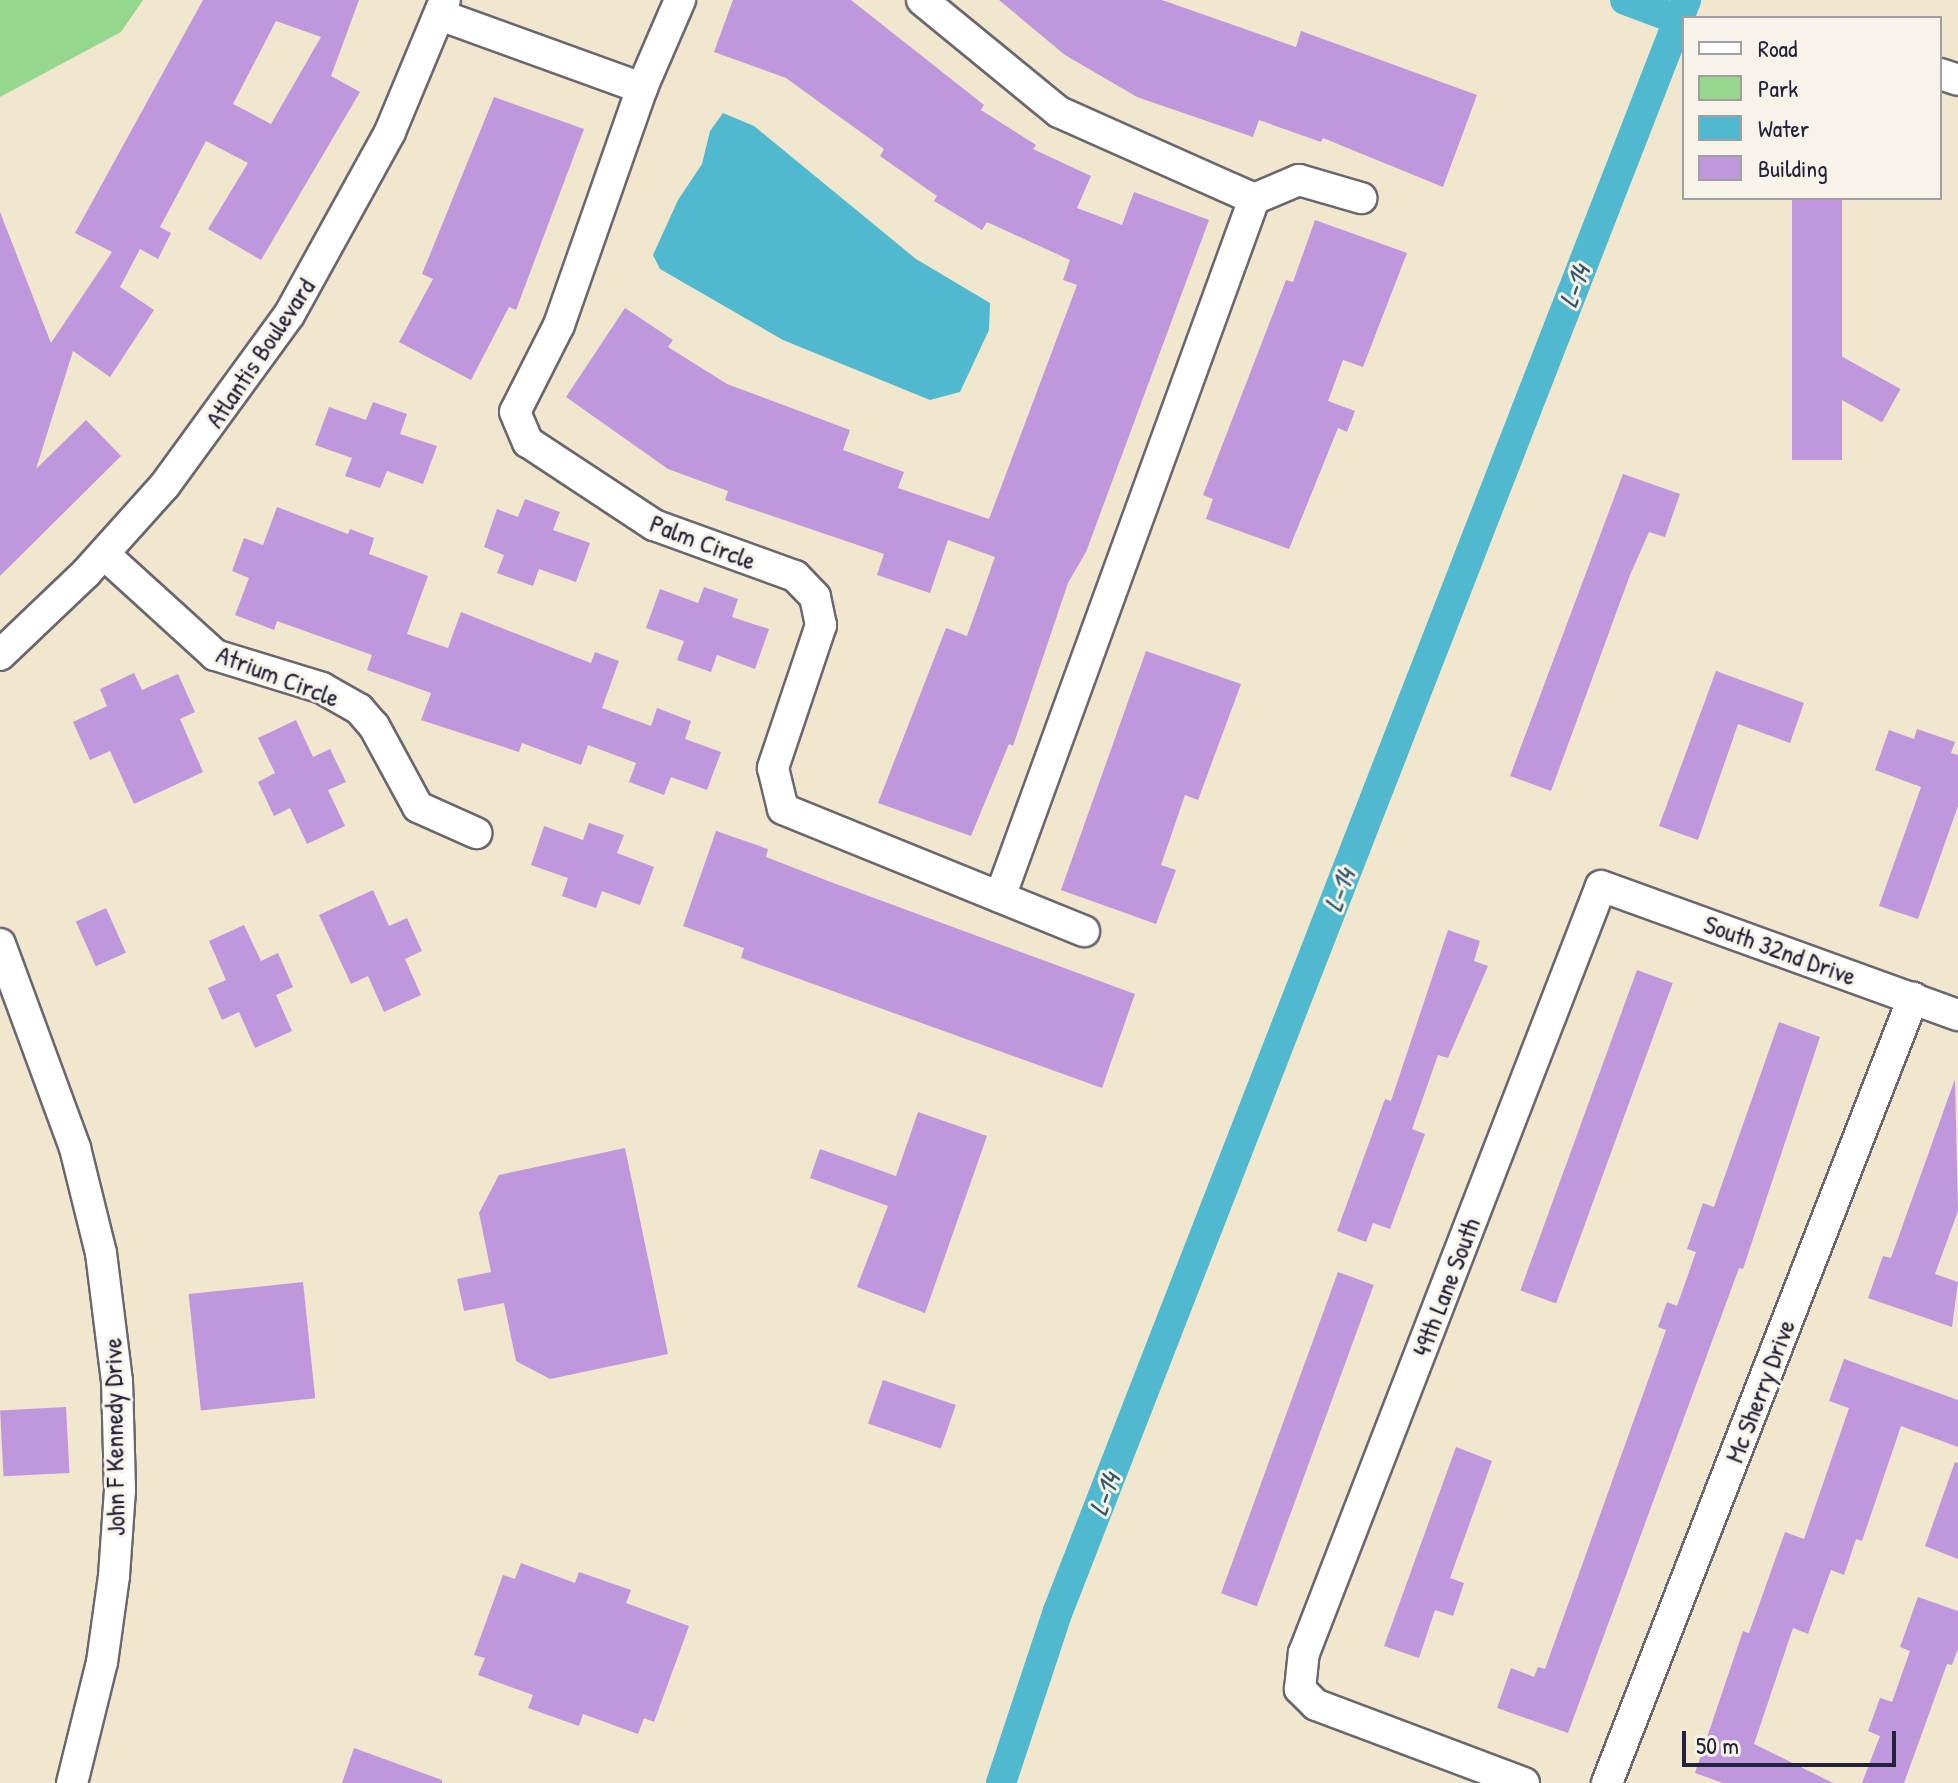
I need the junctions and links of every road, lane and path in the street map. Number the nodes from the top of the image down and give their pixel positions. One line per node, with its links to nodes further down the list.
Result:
1 (680, 0): 4 (street, Palm Circle)
2 (922, 0): 6 (street)
3 (443, 7): 4 (street); 7 (street, Atlantis Boulevard)
4 (642, 88): 11 (street, Palm Circle)
5 (1361, 198): 6 (street)
6 (1254, 199): 11 (street)
7 (104, 554): 8 (street, Atlantis Boulevard); 9 (street, Atrium Circle)
8 (0, 655)
9 (476, 833)
10 (1601, 886): 14 (street, South 32nd Drive); 17 (street, 49th Lane South)
11 (1000, 897): 12 (street, Palm Circle)
12 (1084, 931)
13 (1, 954): 16 (street, John F Kennedy Drive)
14 (1913, 998): 15 (street, South 32nd Drive); 18 (street, Mc Sherry Drive)
15 (1958, 1015)
16 (72, 1783)
17 (1524, 1783)
18 (1607, 1783)

